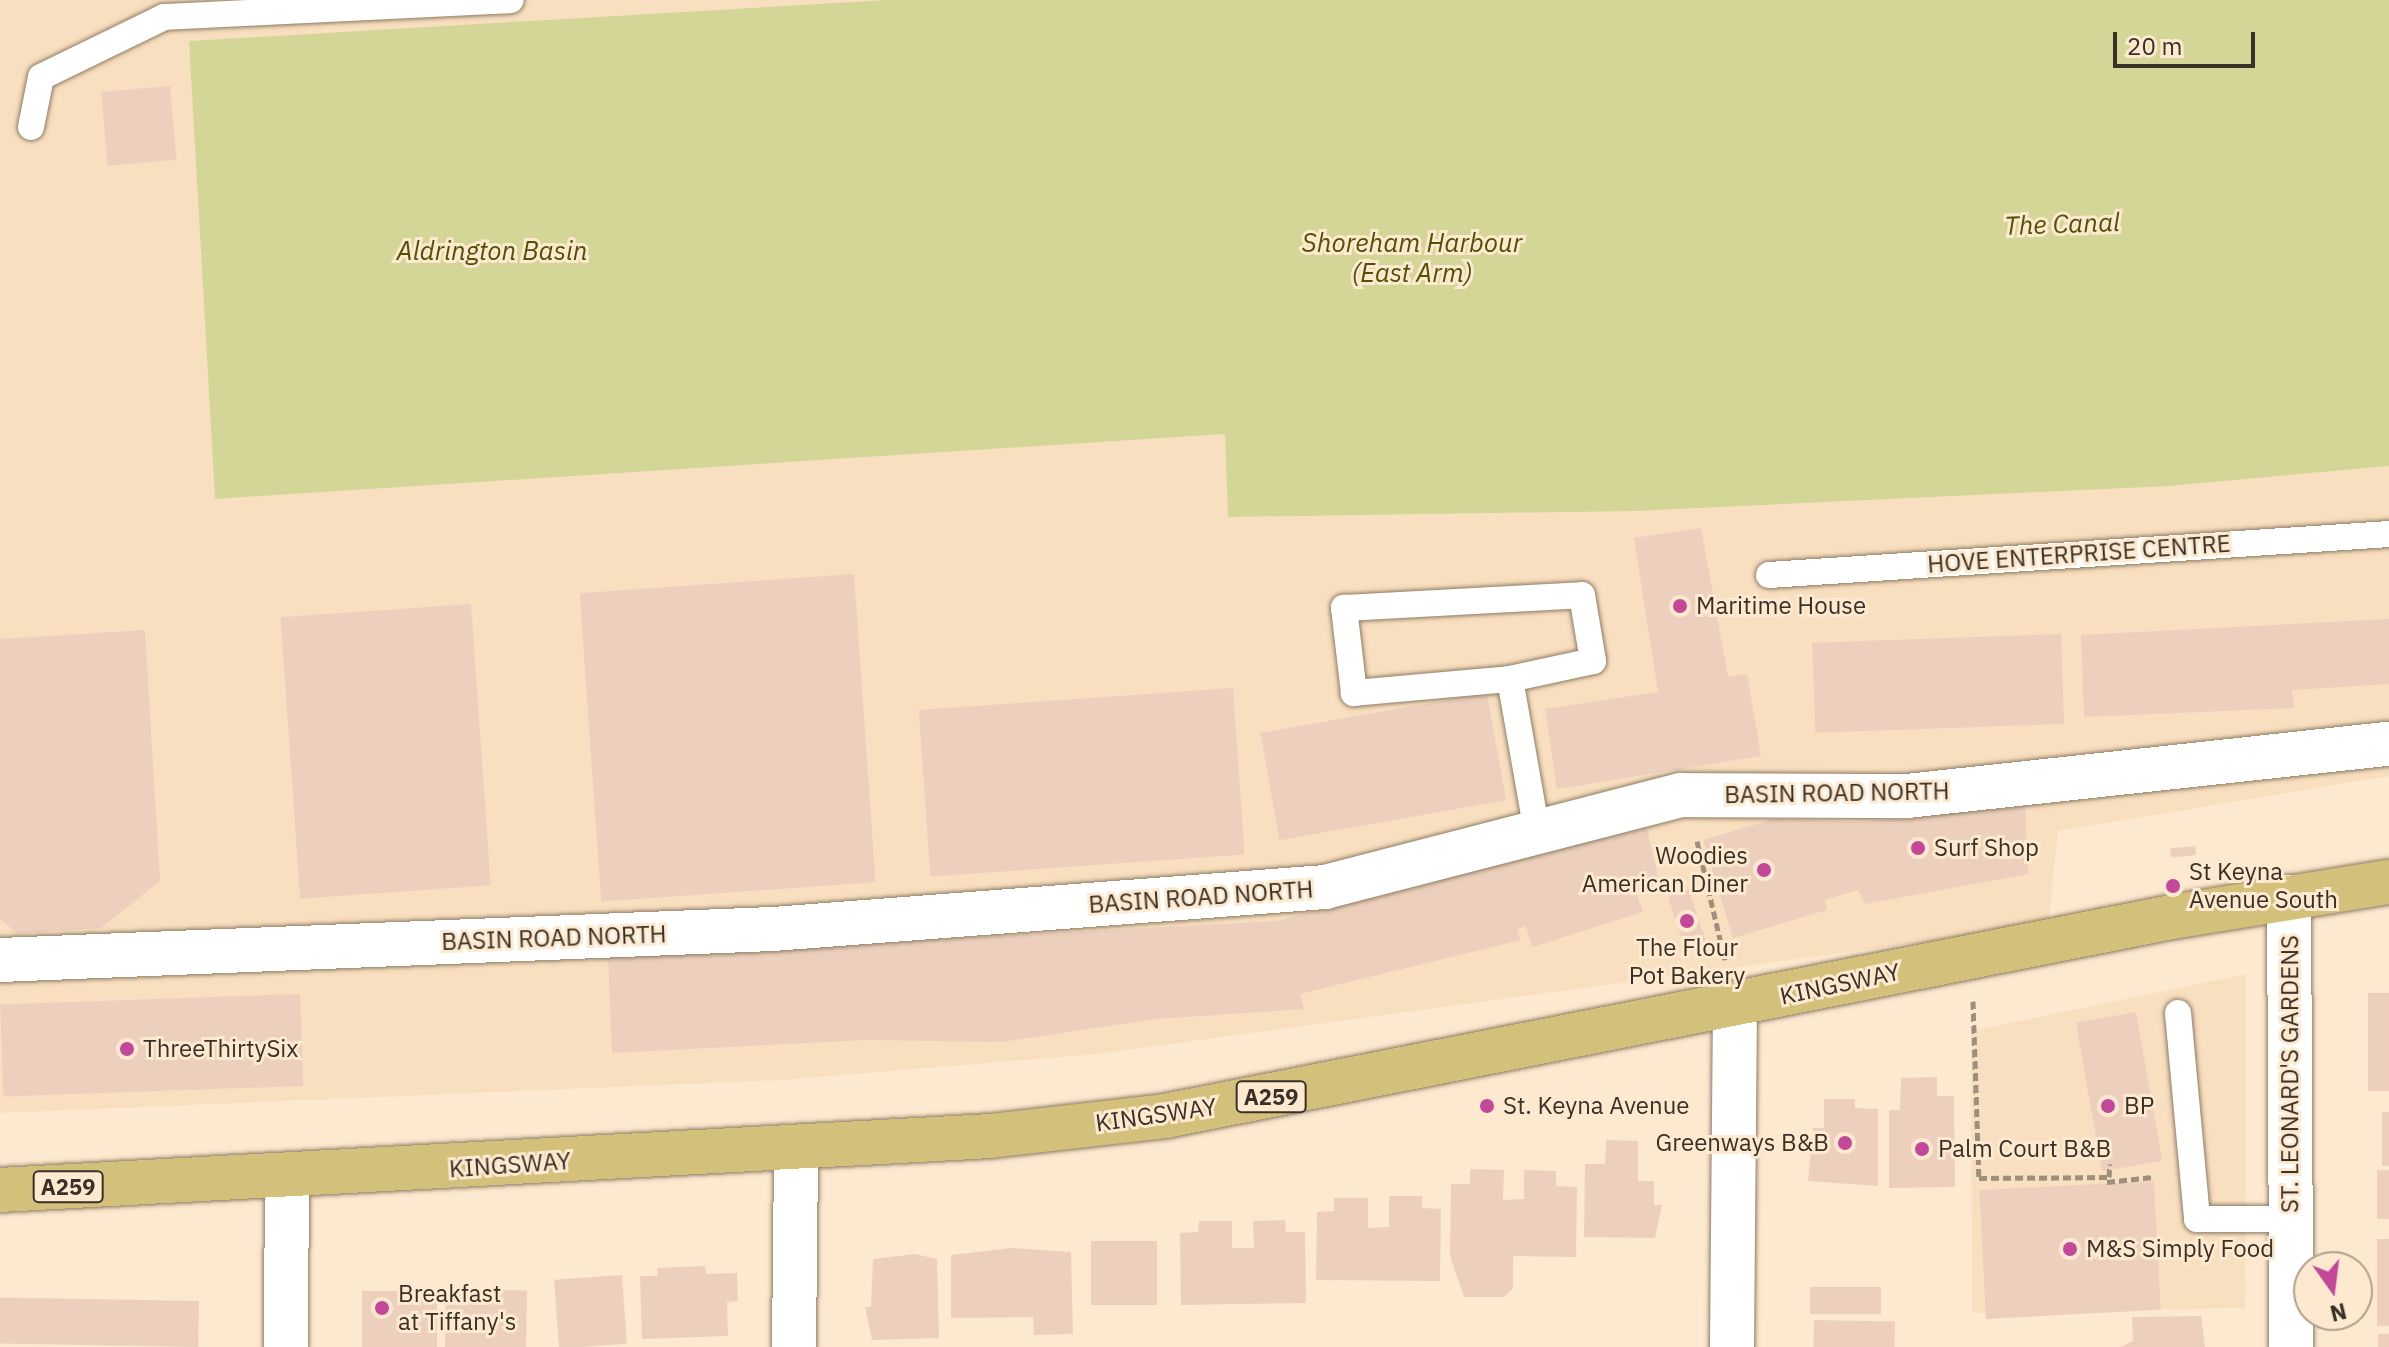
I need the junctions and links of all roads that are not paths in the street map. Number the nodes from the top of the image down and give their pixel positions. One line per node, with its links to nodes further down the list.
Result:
1 (511, 0): 2 (lane)
2 (31, 127)
3 (2389, 534): 4 (lane, HOVE ENTERPRISE CENTRE)
4 (1769, 575)
5 (1510, 679): 5 (lane); 7 (lane)
6 (2389, 744): 7 (street, BASIN ROAD NORTH)
7 (1536, 827): 10 (street, BASIN ROAD NORTH)
8 (2389, 882): 9 (main road, KINGSWAY / A259)
9 (2289, 897): 11 (main road, KINGSWAY / A259); 16 (street, ST. LEONARD'S GARDENS)
10 (0, 960)
11 (1735, 1005): 13 (main road, KINGSWAY / A259); 19 (street)
12 (2178, 1013): 16 (lane)
13 (796, 1147): 14 (main road, KINGSWAY / A259); 18 (street)
14 (287, 1179): 15 (main road, KINGSWAY / A259); 17 (street)
15 (0, 1190)
16 (2290, 1219): 20 (street, ST. LEONARD'S GARDENS)
17 (286, 1347)
18 (794, 1347)
19 (1732, 1347)
20 (2291, 1347)

